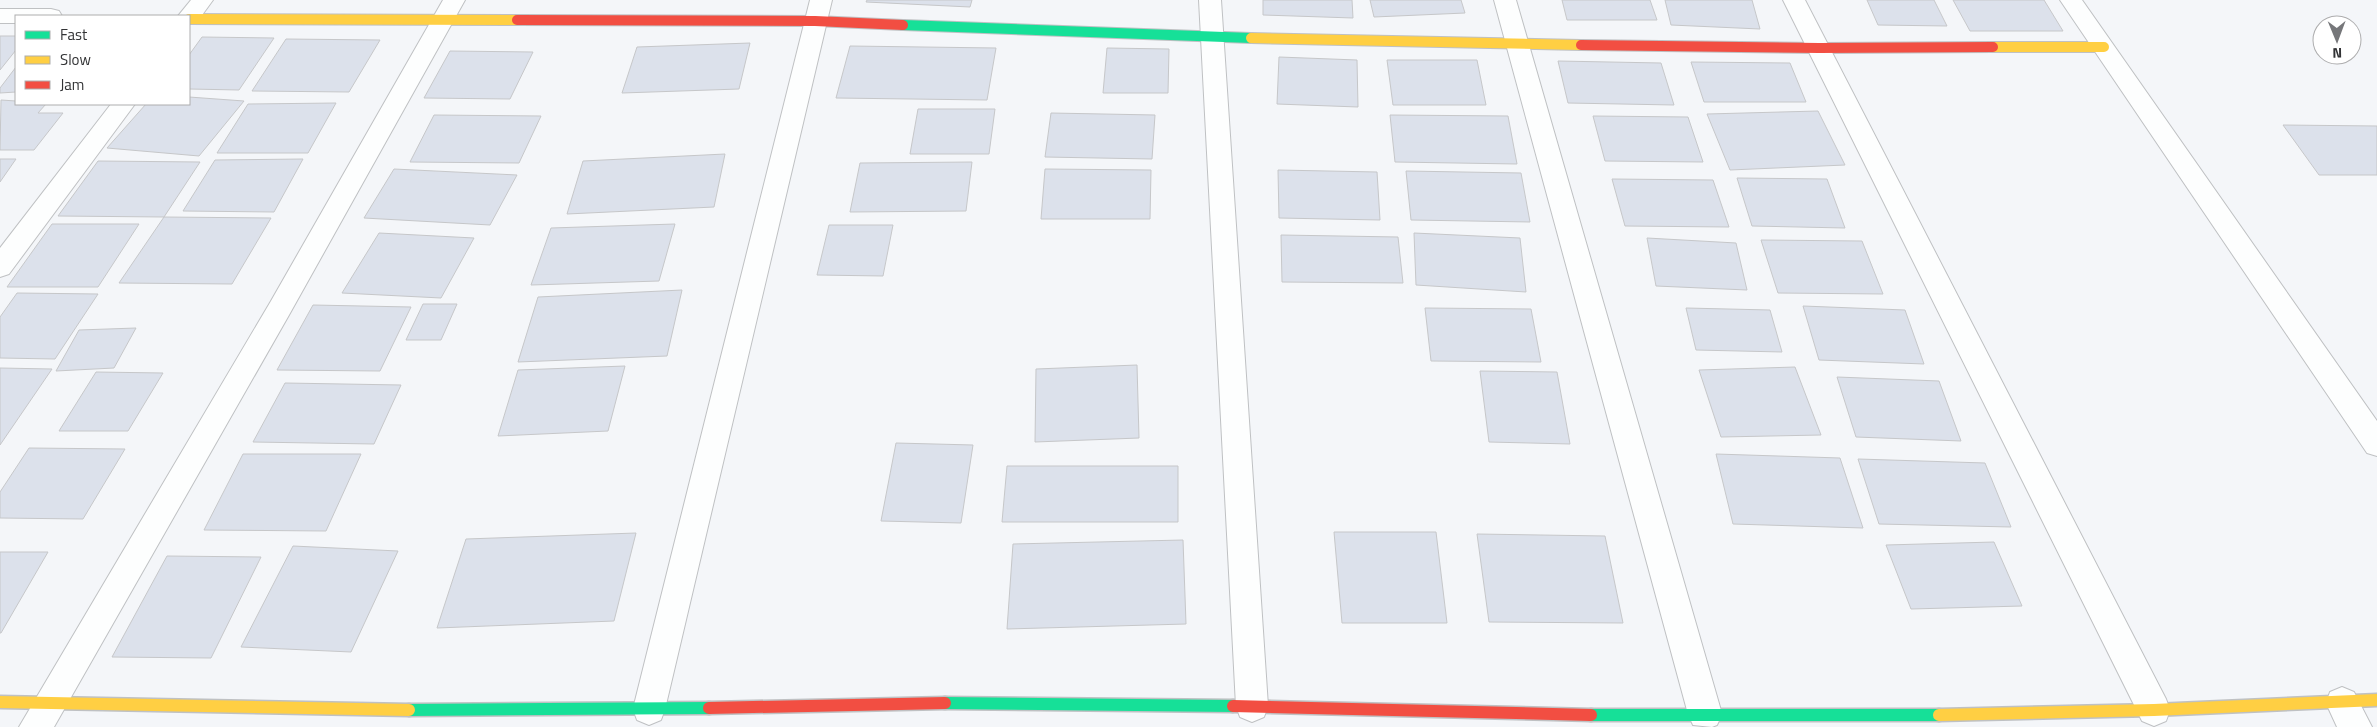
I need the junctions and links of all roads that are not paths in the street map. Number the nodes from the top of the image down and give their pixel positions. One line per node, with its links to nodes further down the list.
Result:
1 (202, 0): 10 (street)
2 (1210, 0): 12 (street)
3 (1505, 0): 13 (street)
4 (1794, 0): 15 (street)
5 (2071, 0): 14 (street)
6 (448, 10): 7 (street); 11 (street); 21 (street)
7 (818, 11): 12 (street); 23 (street)
8 (0, 16): 9 (street)
9 (15, 16)
10 (190, 17)
11 (190, 18)
12 (1213, 36): 13 (street); 22 (street)
13 (1516, 44): 15 (street); 25 (street)
14 (2104, 47): 15 (street); 18 (street)
15 (1819, 48): 24 (street)
16 (122, 105): 17 (street)
17 (0, 267)
18 (2377, 444)
19 (2377, 700): 26 (street)
20 (0, 702): 21 (street)
21 (49, 703): 23 (street); 28 (street)
22 (1252, 706): 23 (street); 27 (street)
23 (649, 709)
24 (2154, 710): 25 (street); 26 (street)
25 (1705, 714): 27 (street)
26 (2349, 715)
27 (1536, 721)
28 (36, 727)

